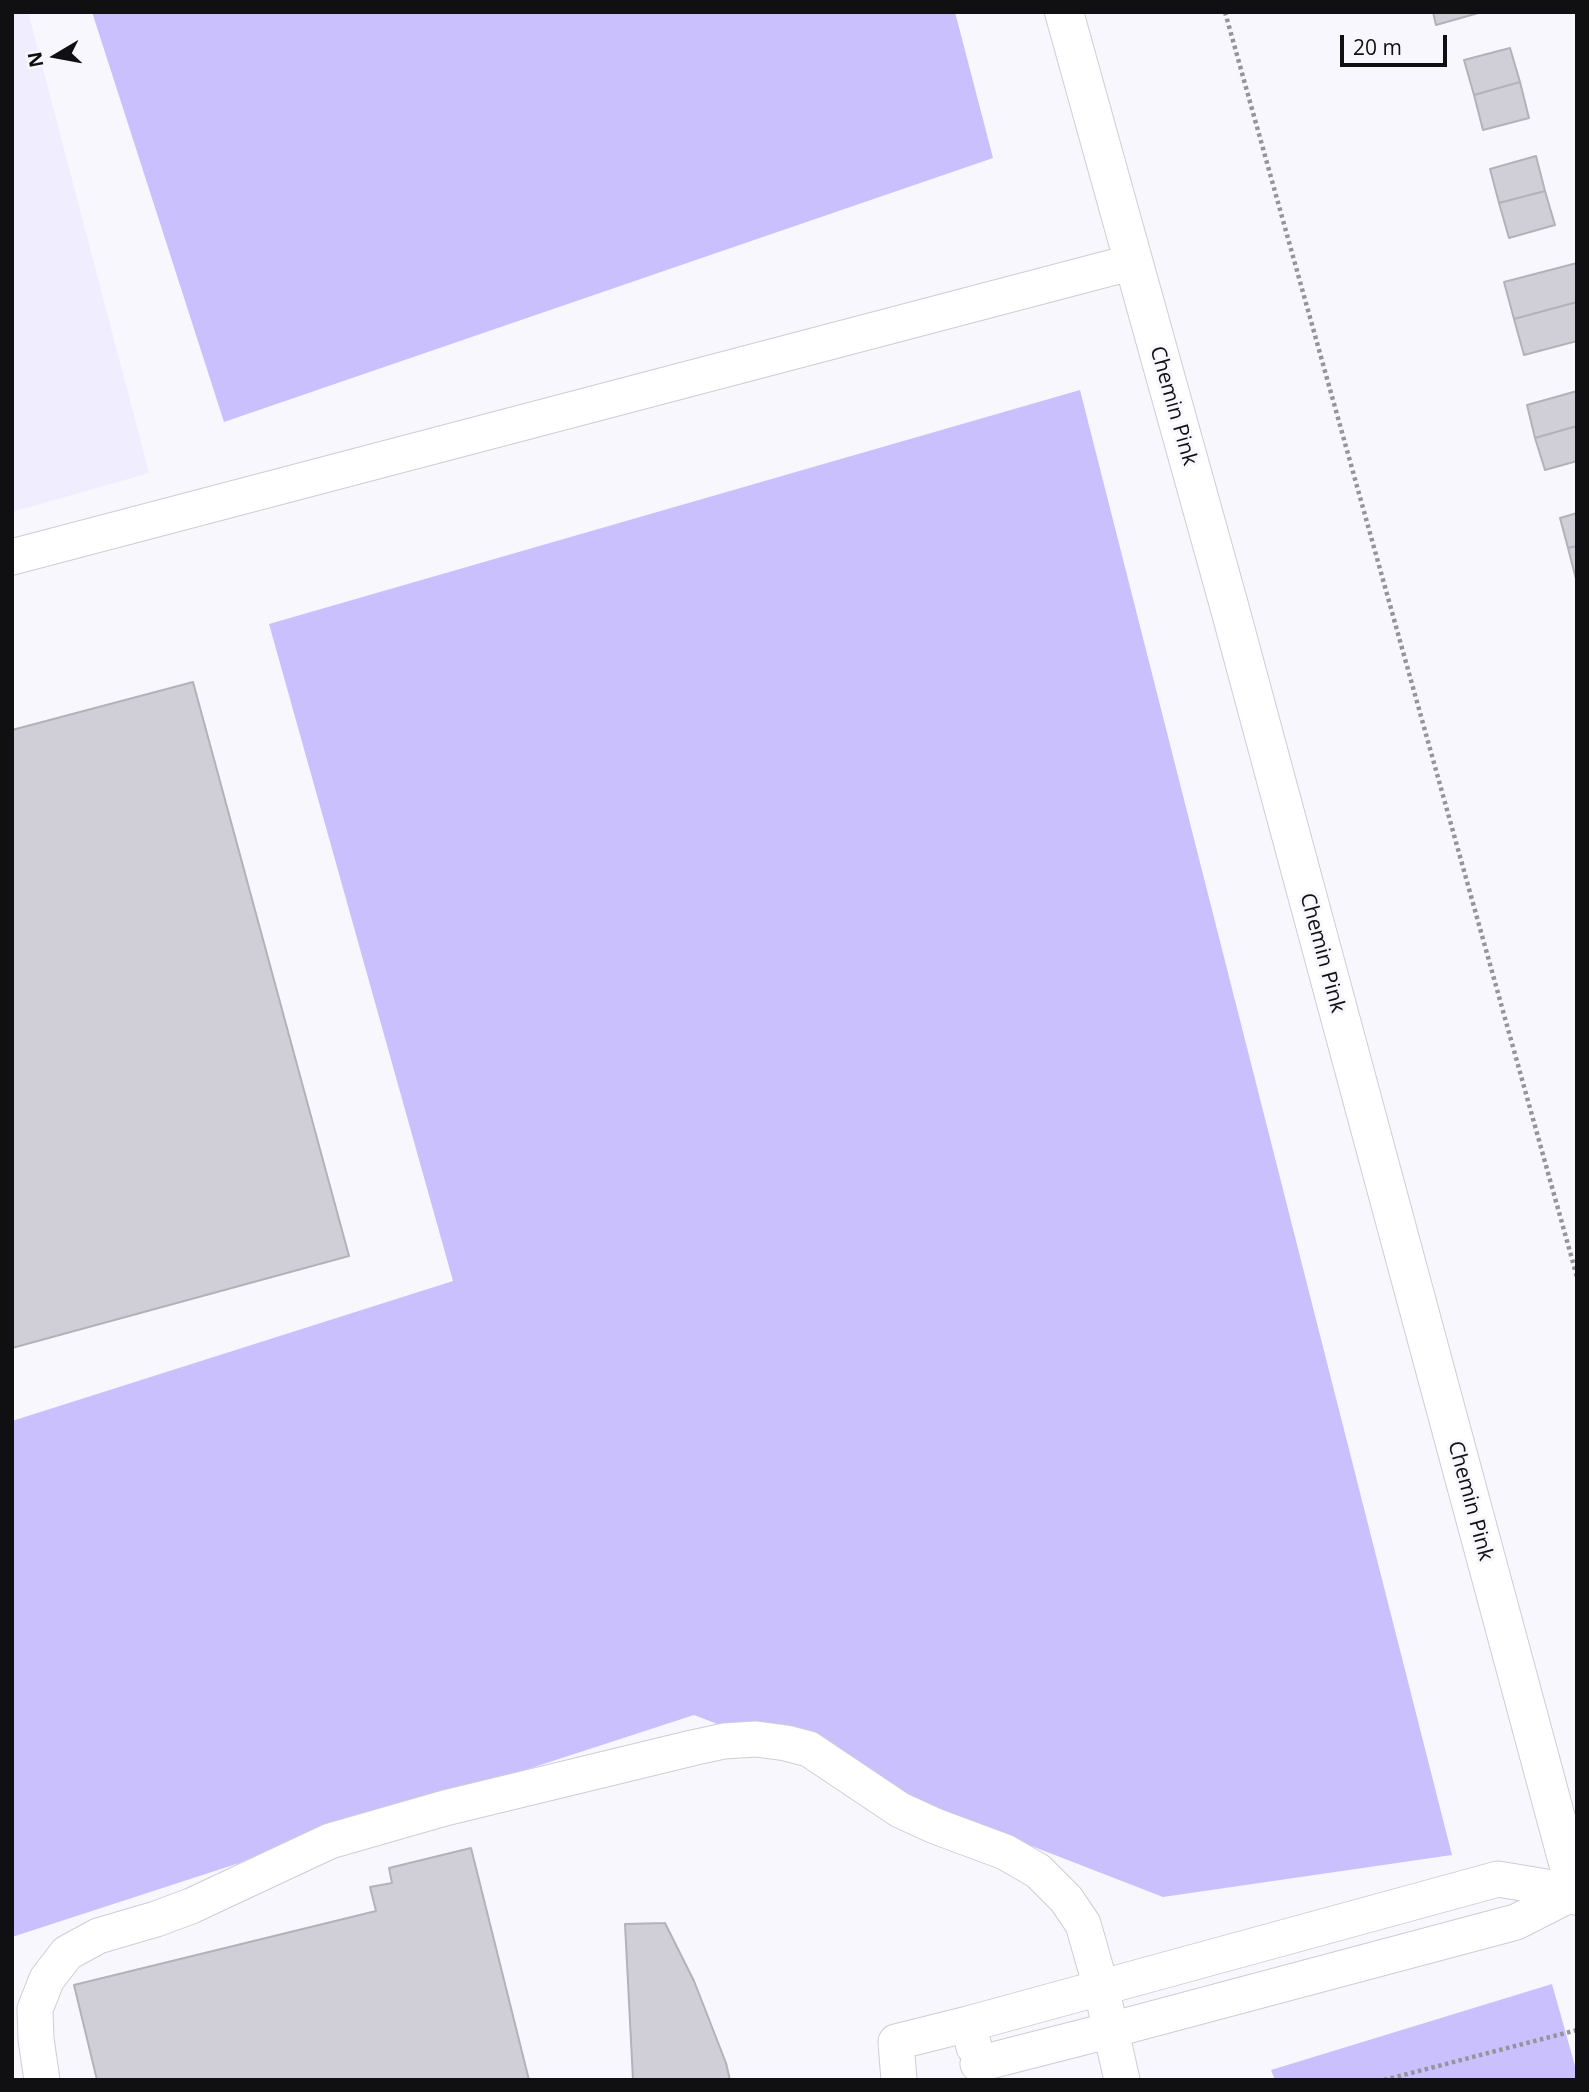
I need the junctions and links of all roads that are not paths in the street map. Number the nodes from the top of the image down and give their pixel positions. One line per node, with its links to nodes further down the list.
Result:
1 (1064, 12): 2 (main road, Chemin Pink)
2 (1133, 262): 3 (lane); 4 (main road, Chemin Pink)
3 (12, 557)
4 (1576, 1893): 5 (lane); 7 (lane)
5 (1101, 1987): 6 (lane); 7 (lane); 9 (lane)
6 (968, 2024): 8 (lane); 10 (lane)
7 (1111, 2030): 8 (lane); 11 (lane)
8 (980, 2072)
9 (42, 2080)
10 (899, 2080)
11 (1122, 2080)

